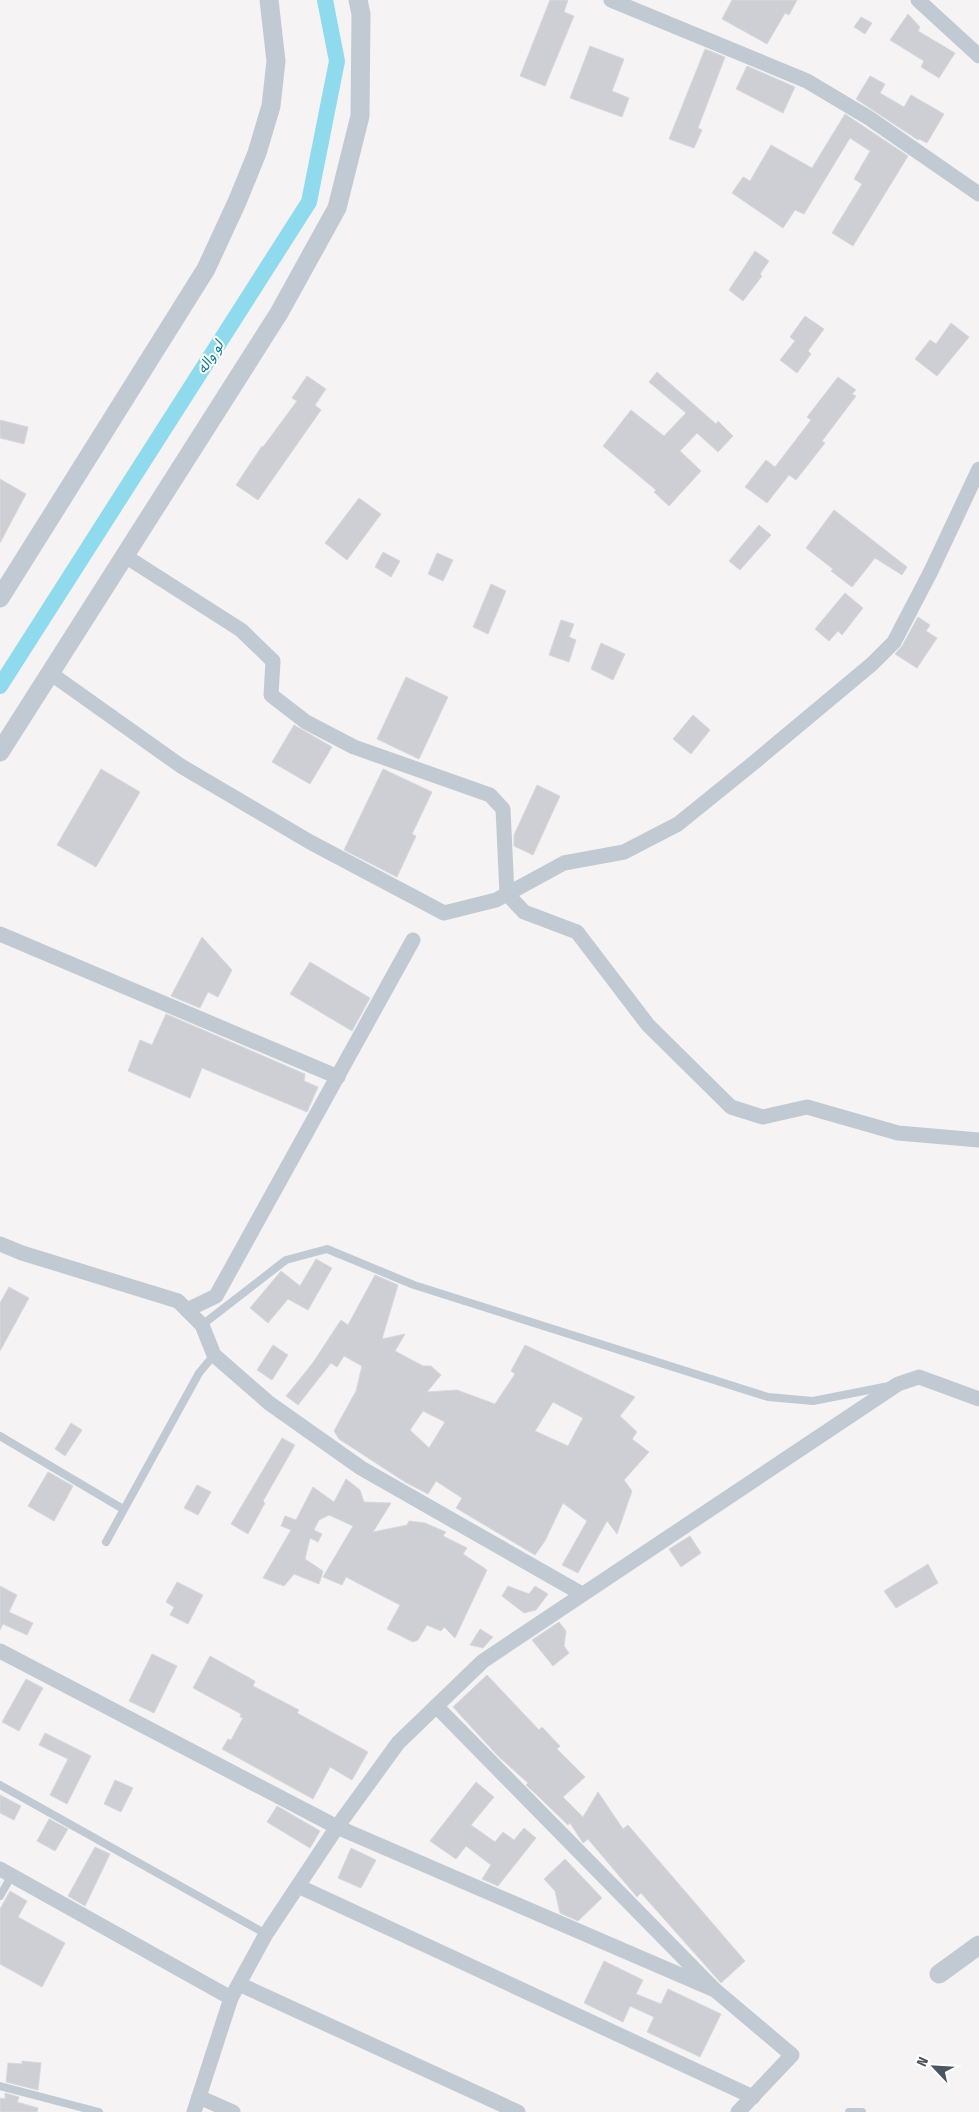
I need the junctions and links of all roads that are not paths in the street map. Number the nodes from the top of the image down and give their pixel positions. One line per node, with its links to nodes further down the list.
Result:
1 (269, 0): 9 (street)
2 (358, 0): 8 (street)
3 (611, 0): 6 (street)
4 (918, 0): 5 (street)
5 (979, 56)
6 (979, 194)
7 (979, 469): 12 (street)
8 (125, 556): 10 (street); 12 (street)
9 (0, 598)
10 (50, 673): 11 (street); 12 (street)
11 (0, 752)
12 (507, 894): 16 (street)
13 (0, 934): 15 (street)
14 (414, 940): 15 (street)
15 (338, 1076): 18 (street)
16 (979, 1140)
17 (0, 1244): 18 (street)
18 (187, 1310): 19 (street)
19 (202, 1325): 20 (street); 21 (lane)
20 (214, 1355): 24 (lane); 26 (street)
21 (898, 1384): 22 (street); 26 (street)
22 (979, 1399)
23 (0, 1436): 24 (lane)
24 (123, 1509): 25 (lane)
25 (106, 1542)
26 (582, 1594): 28 (street)
27 (0, 1651): 30 (street)
28 (436, 1706): 30 (street); 38 (street)
29 (0, 1785): 34 (lane)
30 (337, 1827): 32 (street); 38 (street)
31 (6, 1872): 33 (lane); 39 (street)
32 (298, 1886): 34 (street); 42 (street)
33 (0, 1896)
34 (266, 1934): 37 (street)
35 (979, 1945): 36 (street)
36 (939, 1974)
37 (239, 1984): 39 (street); 46 (street)
38 (715, 1990): 42 (street)
39 (231, 1998): 41 (street)
40 (0, 2086): 43 (lane)
41 (199, 2097): 44 (street); 45 (street)
42 (752, 2097): 47 (street)
43 (100, 2112)
44 (194, 2112)
45 (233, 2112)
46 (518, 2112)
47 (738, 2112)
48 (850, 2112): 49 (lane)
49 (862, 2112)

